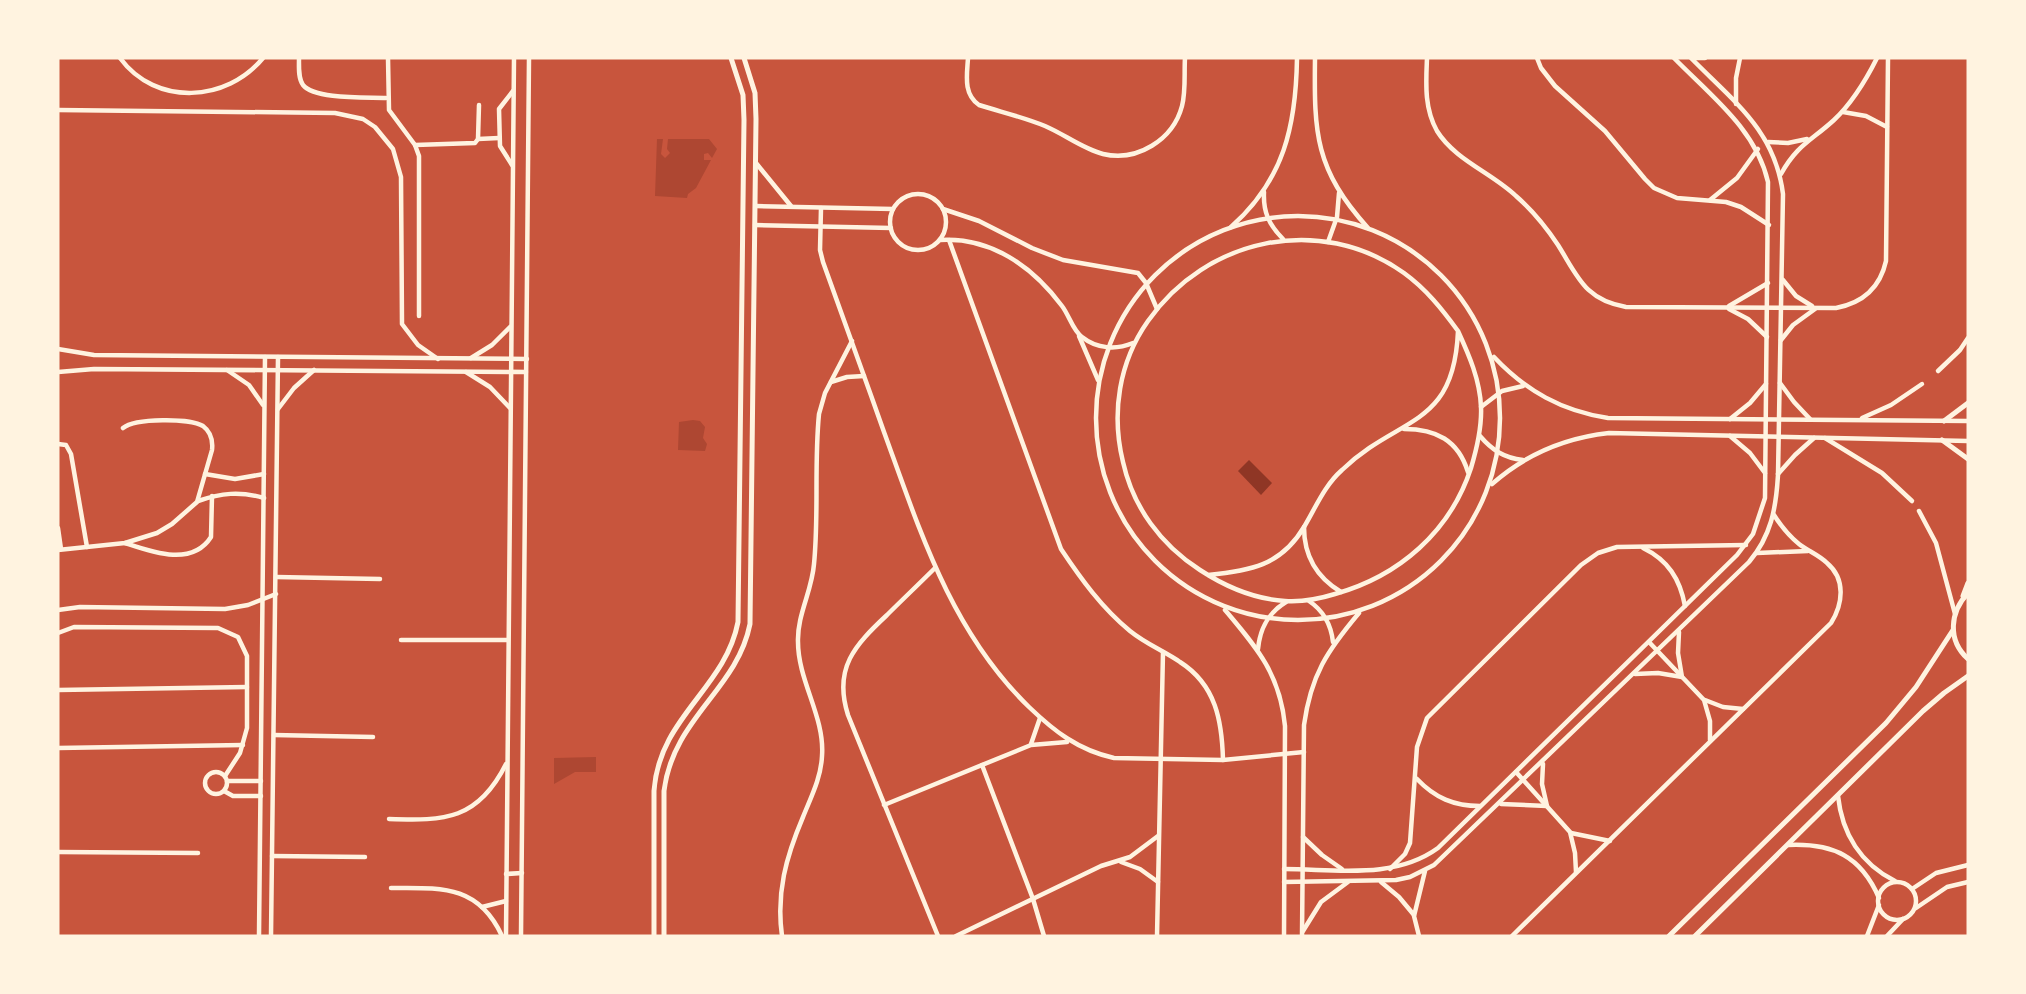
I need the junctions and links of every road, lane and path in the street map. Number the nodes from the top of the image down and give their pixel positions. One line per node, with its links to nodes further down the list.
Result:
1 (120, 58): 2 (street)
2 (263, 58)
3 (299, 58): 26 (street)
4 (388, 58): 26 (street)
5 (514, 58): 25 (street)
6 (529, 58): 88 (street)
7 (731, 58): 24 (street)
8 (744, 58): 23 (street)
9 (968, 58): 22 (street)
10 (1177, 58): 22 (street)
11 (1185, 58): 22 (street)
12 (1297, 58): 41 (street)
13 (1315, 58): 42 (street)
14 (1427, 58): 66 (street)
15 (1537, 58): 43 (street)
16 (1674, 58): 37 (street)
17 (1691, 58): 18 (street); 28 (street)
18 (1705, 58)
19 (1740, 58): 28 (street)
20 (1877, 58): 30 (street)
21 (1888, 58): 31 (street)
22 (1184, 65)
23 (752, 80): 24 (street); 38 (street)
24 (740, 83): 64 (street)
25 (513, 91): 32 (street); 39 (street)
26 (387, 98): 36 (street)
27 (478, 105): 33 (street)
28 (1736, 105): 35 (street)
29 (58, 110): 85 (street)
30 (1842, 111): 31 (street); 34 (street)
31 (1887, 128): 69 (street)
32 (499, 138): 33 (street); 39 (street)
33 (478, 139): 36 (street)
34 (1808, 139): 35 (street); 40 (street)
35 (1768, 142): 40 (street)
36 (415, 145): 71 (street)
37 (1758, 149): 43 (street); 52 (street)
38 (756, 163): 44 (street); 45 (street)
39 (512, 165): 72 (street)
40 (1781, 175): 61 (street)
41 (1264, 191): 49 (street); 55 (street)
42 (1339, 193): 50 (street); 56 (street)
43 (1709, 200): 52 (street)
44 (755, 206): 45 (street); 51 (street)
45 (792, 207): 46 (street)
46 (821, 208): 47 (street); 53 (street)
47 (893, 209): 48 (street); 54 (street)
48 (943, 209): 58 (street); 62 (street)
49 (1266, 216): 50 (street); 55 (street); 57 (street)
50 (1337, 218): 56 (street); 60 (street)
51 (755, 225): 53 (street); 65 (street)
52 (1769, 225): 63 (street)
53 (821, 226): 54 (street); 77 (street)
54 (891, 228): 58 (street)
55 (1228, 230): 62 (street)
56 (1371, 231): 82 (street)
57 (1283, 239): 60 (street); 70 (street)
58 (940, 240): 59 (street)
59 (949, 240): 74 (street); 185 (street)
60 (1328, 242): 73 (street)
61 (1781, 277): 68 (street); 69 (street)
62 (1146, 283): 70 (street); 80 (street)
63 (1768, 283): 66 (street); 67 (street)
64 (743, 296): 65 (street); 143 (street)
65 (754, 296): 144 (street)
66 (1725, 308): 67 (street); 75 (street)
67 (1768, 308): 68 (street); 75 (street)
68 (1781, 308): 69 (street); 78 (street)
69 (1816, 308): 78 (street)
70 (1157, 309): 79 (street)
71 (419, 316)
72 (511, 326): 86 (street); 87 (street)
73 (1458, 331): 107 (street); 119 (street)
74 (1079, 336): 80 (street); 99 (street)
75 (1767, 337): 102 (street)
76 (1968, 338): 93 (street)
77 (852, 341): 98 (street); 101 (street)
78 (1780, 341): 100 (street)
79 (1134, 343): 80 (street); 156 (street)
80 (1106, 348): 99 (street)
81 (58, 349): 83 (street)
82 (1491, 354): 104 (street); 105 (street)
83 (265, 357): 84 (street); 90 (street)
84 (278, 357): 85 (street); 91 (street)
85 (438, 359): 86 (street)
86 (469, 359): 87 (street)
87 (511, 359): 88 (street); 96 (street)
88 (527, 359): 97 (street)
89 (227, 370): 90 (street); 94 (street); 108 (street)
90 (265, 370): 91 (street); 108 (street)
91 (278, 370): 92 (street); 110 (street)
92 (314, 370): 95 (street); 110 (street)
93 (1938, 371)
94 (58, 372)
95 (466, 372): 96 (street); 109 (street)
96 (510, 372): 97 (street); 109 (street)
97 (526, 372): 240 (street)
98 (864, 376): 101 (street); 155 (street)
99 (1099, 381): 168 (street)
100 (1779, 382): 113 (street); 114 (street)
101 (830, 383): 266 (street)
102 (1767, 383): 111 (street); 112 (street)
103 (1922, 384): 115 (street)
104 (1524, 386): 105 (street); 111 (street)
105 (1502, 391): 107 (street); 129 (street)
106 (1968, 403): 116 (street)
107 (1481, 407): 120 (street)
108 (265, 408): 133 (street)
109 (510, 408): 180 (street)
110 (278, 410): 157 (street)
111 (1730, 419): 112 (street)
112 (1766, 419): 113 (street); 122 (street)
113 (1779, 419): 114 (street); 123 (street)
114 (1811, 420): 115 (street)
115 (1857, 420): 116 (street)
116 (1944, 421): 117 (street)
117 (1968, 421)
118 (123, 428): 132 (street)
119 (1403, 429): 134 (street); 146 (street)
120 (1480, 435): 129 (street); 134 (street)
121 (1730, 436): 122 (street); 131 (street); 135 (street)
122 (1766, 437): 123 (street); 135 (street)
123 (1779, 437): 124 (street); 136 (street)
124 (1815, 438): 125 (street); 136 (street)
125 (1825, 438): 126 (street); 140 (street)
126 (1942, 440): 127 (street); 130 (street)
127 (1968, 441)
128 (58, 444): 150 (street)
129 (1501, 455): 131 (street); 137 (street)
130 (1968, 459)
131 (1524, 460): 137 (street)
132 (205, 474): 133 (street); 141 (street)
133 (264, 474): 139 (street)
134 (1469, 474): 160 (street)
135 (1765, 474): 149 (street)
136 (1778, 475): 145 (street)
137 (1489, 487): 170 (street)
138 (212, 496): 139 (street); 141 (street); 148 (street)
139 (264, 498): 163 (street)
140 (1912, 501)
141 (197, 502): 148 (street)
142 (1919, 511): 171 (street)
143 (740, 513): 144 (street); 223 (street)
144 (752, 513): 222 (street)
145 (1774, 515): 153 (street); 154 (street)
146 (1304, 526): 156 (street); 160 (street)
147 (58, 528): 152 (street)
148 (125, 543): 150 (street)
149 (1746, 545): 151 (street); 167 (street)
150 (87, 547): 152 (street)
151 (1639, 547): 167 (street); 211 (street)
152 (59, 550)
153 (1809, 551): 154 (street); 193 (street)
154 (1756, 553): 176 (street)
155 (934, 568): 194 (street); 218 (street)
156 (1208, 575): 165 (street)
157 (276, 577): 158 (street); 162 (street)
158 (380, 579)
159 (1968, 583): 166 (street)
160 (1341, 592): 164 (street)
161 (1968, 593): 166 (street)
162 (275, 594): 163 (street); 195 (street)
163 (262, 599): 169 (street); 212 (street)
164 (1308, 600): 165 (street); 173 (street)
165 (1287, 601): 172 (street)
166 (1961, 601): 171 (street)
167 (1685, 606): 181 (street)
168 (1224, 609): 172 (street); 183 (street)
169 (58, 610)
170 (1360, 611): 173 (street); 182 (street)
171 (1955, 614): 177 (street)
172 (1264, 623): 174 (street); 183 (street)
173 (1329, 623): 175 (street); 182 (street)
174 (1289, 626)
175 (1297, 627)
176 (1680, 629): 184 (street); 189 (street)
177 (1953, 630): 186 (street); 274 (street)
178 (58, 633): 190 (street)
179 (401, 640): 180 (street)
180 (508, 640): 207 (street)
181 (1649, 642): 184 (street); 209 (street)
182 (1333, 643): 202 (street)
183 (1258, 650): 203 (street)
184 (1657, 651): 187 (street); 189 (street)
185 (1163, 652): 204 (street); 205 (street)
186 (1968, 659)
187 (1634, 674): 189 (street); 206 (street)
188 (1968, 676): 216 (street)
189 (1682, 677): 192 (street)
190 (247, 687): 191 (street); 199 (street)
191 (58, 690)
192 (1704, 700): 193 (street); 198 (street)
193 (1744, 709): 198 (street)
194 (1041, 718): 197 (street); 200 (street)
195 (274, 735): 196 (street); 231 (street)
196 (373, 737)
197 (1069, 742): 200 (street); 204 (street)
198 (1710, 742): 227 (street)
199 (243, 745): 201 (street); 210 (street)
200 (1031, 745): 208 (street)
201 (58, 748)
202 (1304, 752): 203 (street); 226 (street)
203 (1285, 754): 205 (street); 235 (street)
204 (1161, 759): 205 (street); 225 (street)
205 (1223, 760)
206 (1543, 762): 213 (street); 220 (street)
207 (507, 764): 221 (street); 242 (street)
208 (982, 765): 218 (street); 252 (street)
209 (1516, 772): 213 (street); 219 (street)
210 (226, 778): 212 (street); 214 (street); 214 (street)
211 (1416, 778): 219 (street); 238 (street)
212 (261, 780): 215 (street)
213 (1524, 781): 217 (street); 220 (street)
214 (224, 791): 215 (street)
215 (261, 796): 260 (street)
216 (1838, 796): 228 (street); 249 (street)
217 (1500, 804): 220 (street); 239 (street)
218 (884, 805): 267 (street)
219 (1480, 806): 238 (street)
220 (1547, 806): 224 (street)
221 (389, 819)
222 (664, 822): 223 (street); 265 (street)
223 (654, 823): 264 (street)
224 (1570, 832): 227 (street); 241 (street)
225 (1159, 835): 233 (street); 247 (street)
226 (1303, 837): 236 (street); 237 (street)
227 (1609, 841): 241 (street)
228 (1788, 845): 254 (street); 275 (street)
229 (58, 852): 230 (street)
230 (198, 853)
231 (272, 856): 232 (street); 261 (street)
232 (365, 857)
233 (1120, 862): 247 (street); 252 (street)
234 (1968, 865): 251 (street)
235 (1284, 869): 236 (street); 248 (street)
236 (1303, 869): 237 (street); 243 (street)
237 (1343, 869): 238 (street)
238 (1389, 869)
239 (1424, 871): 245 (street); 257 (street)
240 (522, 873): 242 (street); 263 (street)
241 (1576, 873): 273 (street)
242 (506, 874): 253 (street)
243 (1303, 881): 244 (street); 248 (street); 259 (street)
244 (1349, 881): 245 (street); 259 (street)
245 (1380, 881): 257 (street)
246 (1968, 881): 256 (street)
247 (1158, 882): 270 (street)
248 (1284, 882): 271 (street)
249 (1896, 882): 251 (street); 254 (street)
250 (391, 888): 255 (street)
251 (1912, 889): 256 (street)
252 (1033, 899): 268 (street); 269 (street)
253 (506, 901): 255 (street); 262 (street)
254 (1879, 901): 258 (street); 276 (street)
255 (482, 907): 262 (street)
256 (1915, 908): 258 (street)
257 (1414, 916): 272 (street)
258 (1903, 919): 277 (street)
259 (1302, 934)
260 (259, 936)
261 (271, 936)
262 (504, 936)
263 (522, 936)
264 (654, 936)
265 (664, 936)
266 (782, 936)
267 (938, 936)
268 (956, 936)
269 (1044, 936)
270 (1157, 936)
271 (1283, 936)
272 (1419, 936)
273 (1512, 936)
274 (1668, 936)
275 (1695, 936)
276 (1867, 936)
277 (1887, 936)

